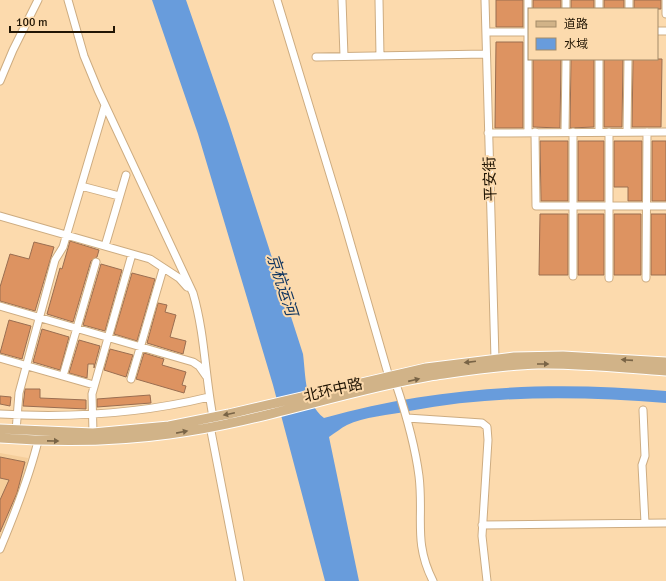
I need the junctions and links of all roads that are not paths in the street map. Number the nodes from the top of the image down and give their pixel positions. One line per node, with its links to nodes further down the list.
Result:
1 (38, 0): 19 (street)
2 (68, 0): 20 (street)
3 (277, 0): 58 (street)
4 (342, 0): 12 (street)
5 (379, 0): 13 (street)
6 (485, 0): 9 (street, 平安街)
7 (666, 0): 8 (street)
8 (666, 14)
9 (486, 32): 10 (street); 11 (street, 平安街)
10 (528, 32)
11 (486, 54): 13 (street); 21 (street, 平安街)
12 (344, 56): 13 (street); 14 (street)
13 (380, 56)
14 (316, 57)
15 (530, 60): 22 (street)
16 (566, 60): 23 (street)
17 (599, 60): 24 (street)
18 (628, 60): 26 (street)
19 (0, 81)
20 (105, 105): 30 (street); 45 (street)
21 (488, 132): 22 (street); 52 (street, 平安街)
22 (532, 132): 23 (street); 32 (street)
23 (569, 132): 24 (street); 32 (street)
24 (599, 132): 25 (street)
25 (609, 132): 26 (street); 33 (street)
26 (627, 132): 27 (street)
27 (646, 132): 28 (street); 34 (street)
28 (666, 132)
29 (126, 175): 31 (street)
30 (81, 186): 31 (street); 37 (street)
31 (119, 196): 38 (street)
32 (573, 206): 33 (street); 42 (street)
33 (609, 206): 34 (street); 43 (street)
34 (646, 206): 35 (street); 44 (street)
35 (666, 206)
36 (0, 216): 37 (street)
37 (67, 235): 38 (street); 47 (street)
38 (104, 246): 39 (street)
39 (132, 254): 41 (street); 49 (street)
40 (96, 262): 48 (street)
41 (163, 268): 45 (street); 50 (street)
42 (573, 276)
43 (609, 278)
44 (646, 278)
45 (193, 293): 57 (street)
46 (0, 306): 47 (street)
47 (39, 318): 48 (street); 54 (street)
48 (77, 329): 49 (street); 56 (street)
49 (108, 338): 50 (street); 61 (street)
50 (140, 347): 57 (street); 59 (street)
51 (0, 358): 54 (street)
52 (495, 359): 53 (main road, 北环中路, one-way to 52); 58 (main road, 北环中路, one-way to 58)
53 (666, 362)
54 (26, 366): 56 (street); 67 (street)
55 (666, 371): 60 (main road, 北环中路, one-way to 55)
56 (63, 376): 61 (street)
57 (207, 376): 63 (street)
58 (389, 377): 62 (main road, 北环中路)
59 (131, 379)
60 (396, 384): 62 (main road, 北环中路); 70 (street)
61 (94, 385): 68 (street)
62 (321, 396): 64 (main road, 北环中路)
63 (209, 397): 68 (street); 69 (street)
64 (267, 409): 69 (main road, 北环中路, one-way to 69); 71 (main road, 北环中路)
65 (643, 410): 77 (street)
66 (0, 414): 67 (street)
67 (17, 415): 68 (street); 73 (street)
68 (92, 415): 74 (street)
69 (213, 417): 74 (main road, 北环中路)
70 (407, 418): 79 (street); 82 (street)
71 (210, 426): 76 (main road, 北环中路, one-way to 71); 81 (street)
72 (0, 430): 73 (main road, 北环中路)
73 (16, 431): 74 (main road, 北环中路)
74 (93, 433)
75 (0, 438): 76 (main road, 北环中路)
76 (38, 441): 80 (street)
77 (645, 523): 78 (street); 79 (street)
78 (666, 523)
79 (482, 525): 83 (street)
80 (0, 549)
81 (240, 581)
82 (433, 581)
83 (486, 581)

